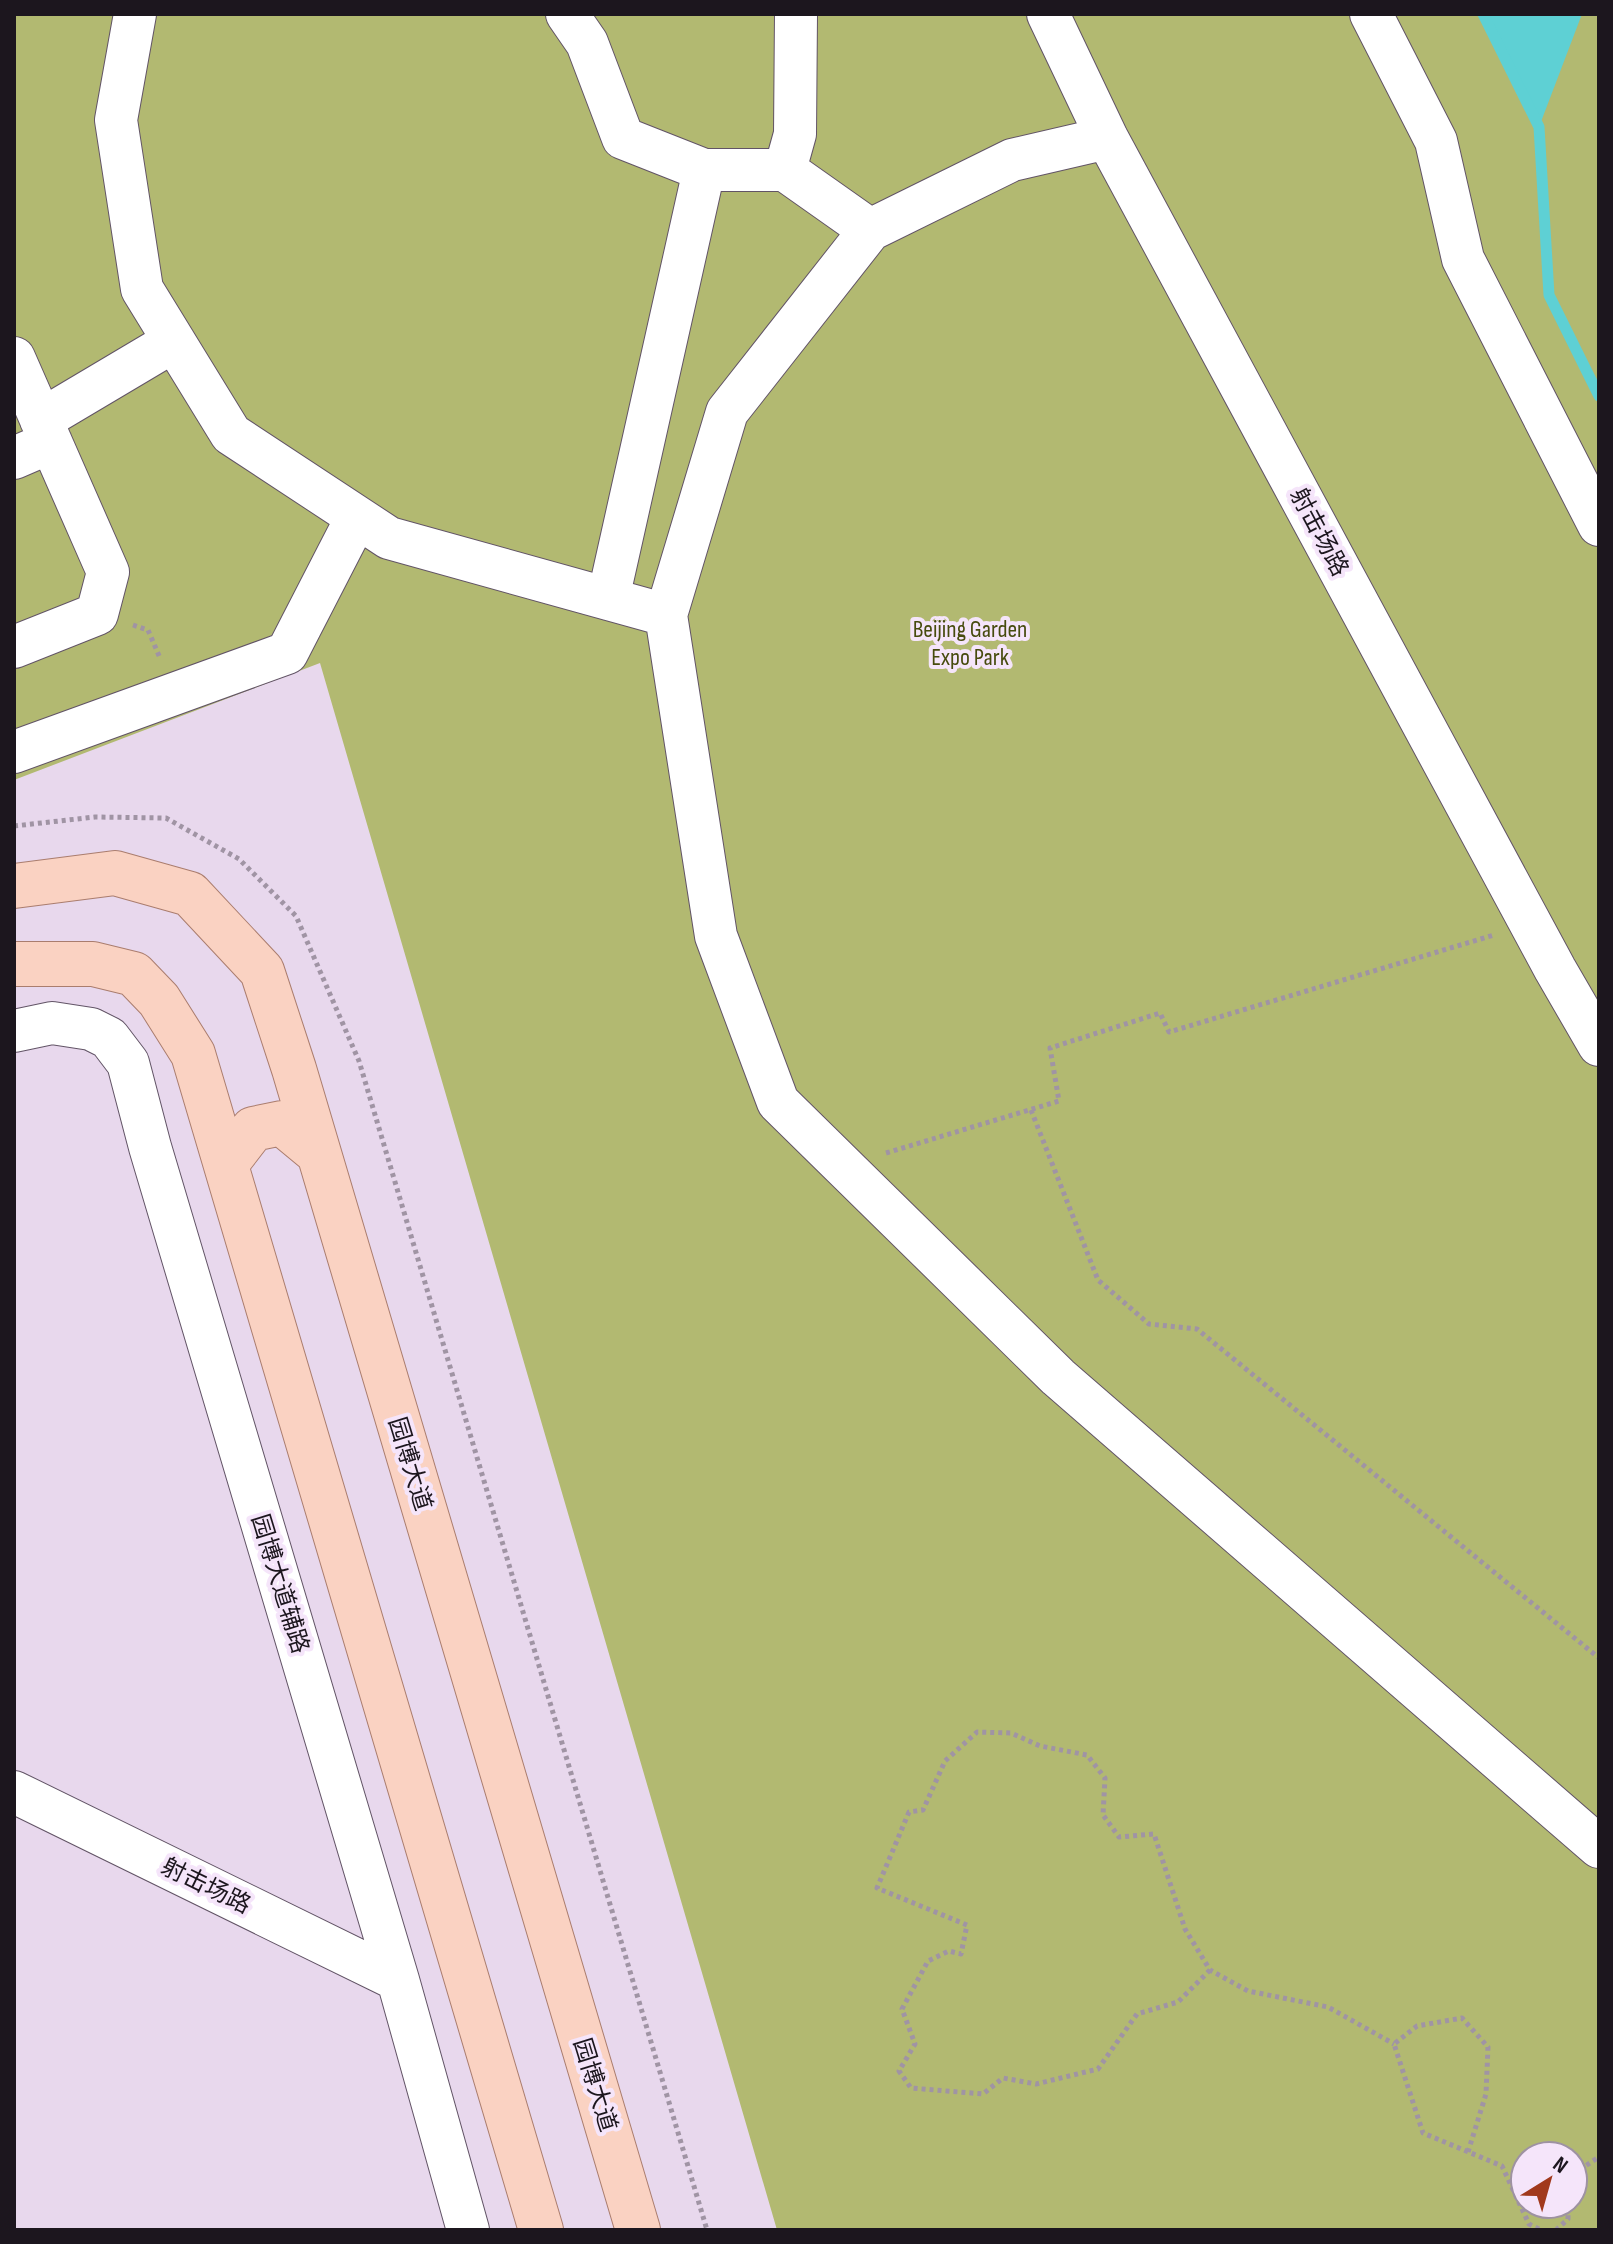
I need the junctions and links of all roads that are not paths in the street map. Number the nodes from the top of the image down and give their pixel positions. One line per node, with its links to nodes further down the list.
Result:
1 (135, 14): 10 (street)
2 (567, 14): 7 (street)
3 (796, 14): 8 (street)
4 (1048, 14): 6 (street, 射击场路)
5 (1371, 14): 14 (street)
6 (1107, 138): 9 (street); 22 (street, 射击场路)
7 (704, 170): 8 (street); 15 (street)
8 (785, 170): 9 (street)
9 (870, 230): 16 (street)
10 (174, 341): 12 (street); 13 (street)
11 (14, 358): 12 (street)
12 (35, 440): 17 (street)
13 (357, 517): 15 (street); 18 (street)
14 (1599, 525)
15 (608, 599): 16 (street)
16 (666, 615): 26 (street)
17 (14, 647)
18 (14, 752)
19 (14, 886): 23 (main road, 园博大道)
20 (14, 964): 24 (main road)
21 (14, 1031): 27 (street, 园博大道辅路)
22 (1599, 1045)
23 (317, 1152): 24 (main road); 30 (main road, 园博大道)
24 (226, 1164): 29 (main road)
25 (14, 1792): 27 (street, 射击场路)
26 (1599, 1847)
27 (398, 1980): 28 (street, 园博大道辅路)
28 (468, 2230)
29 (541, 2230)
30 (638, 2230)

